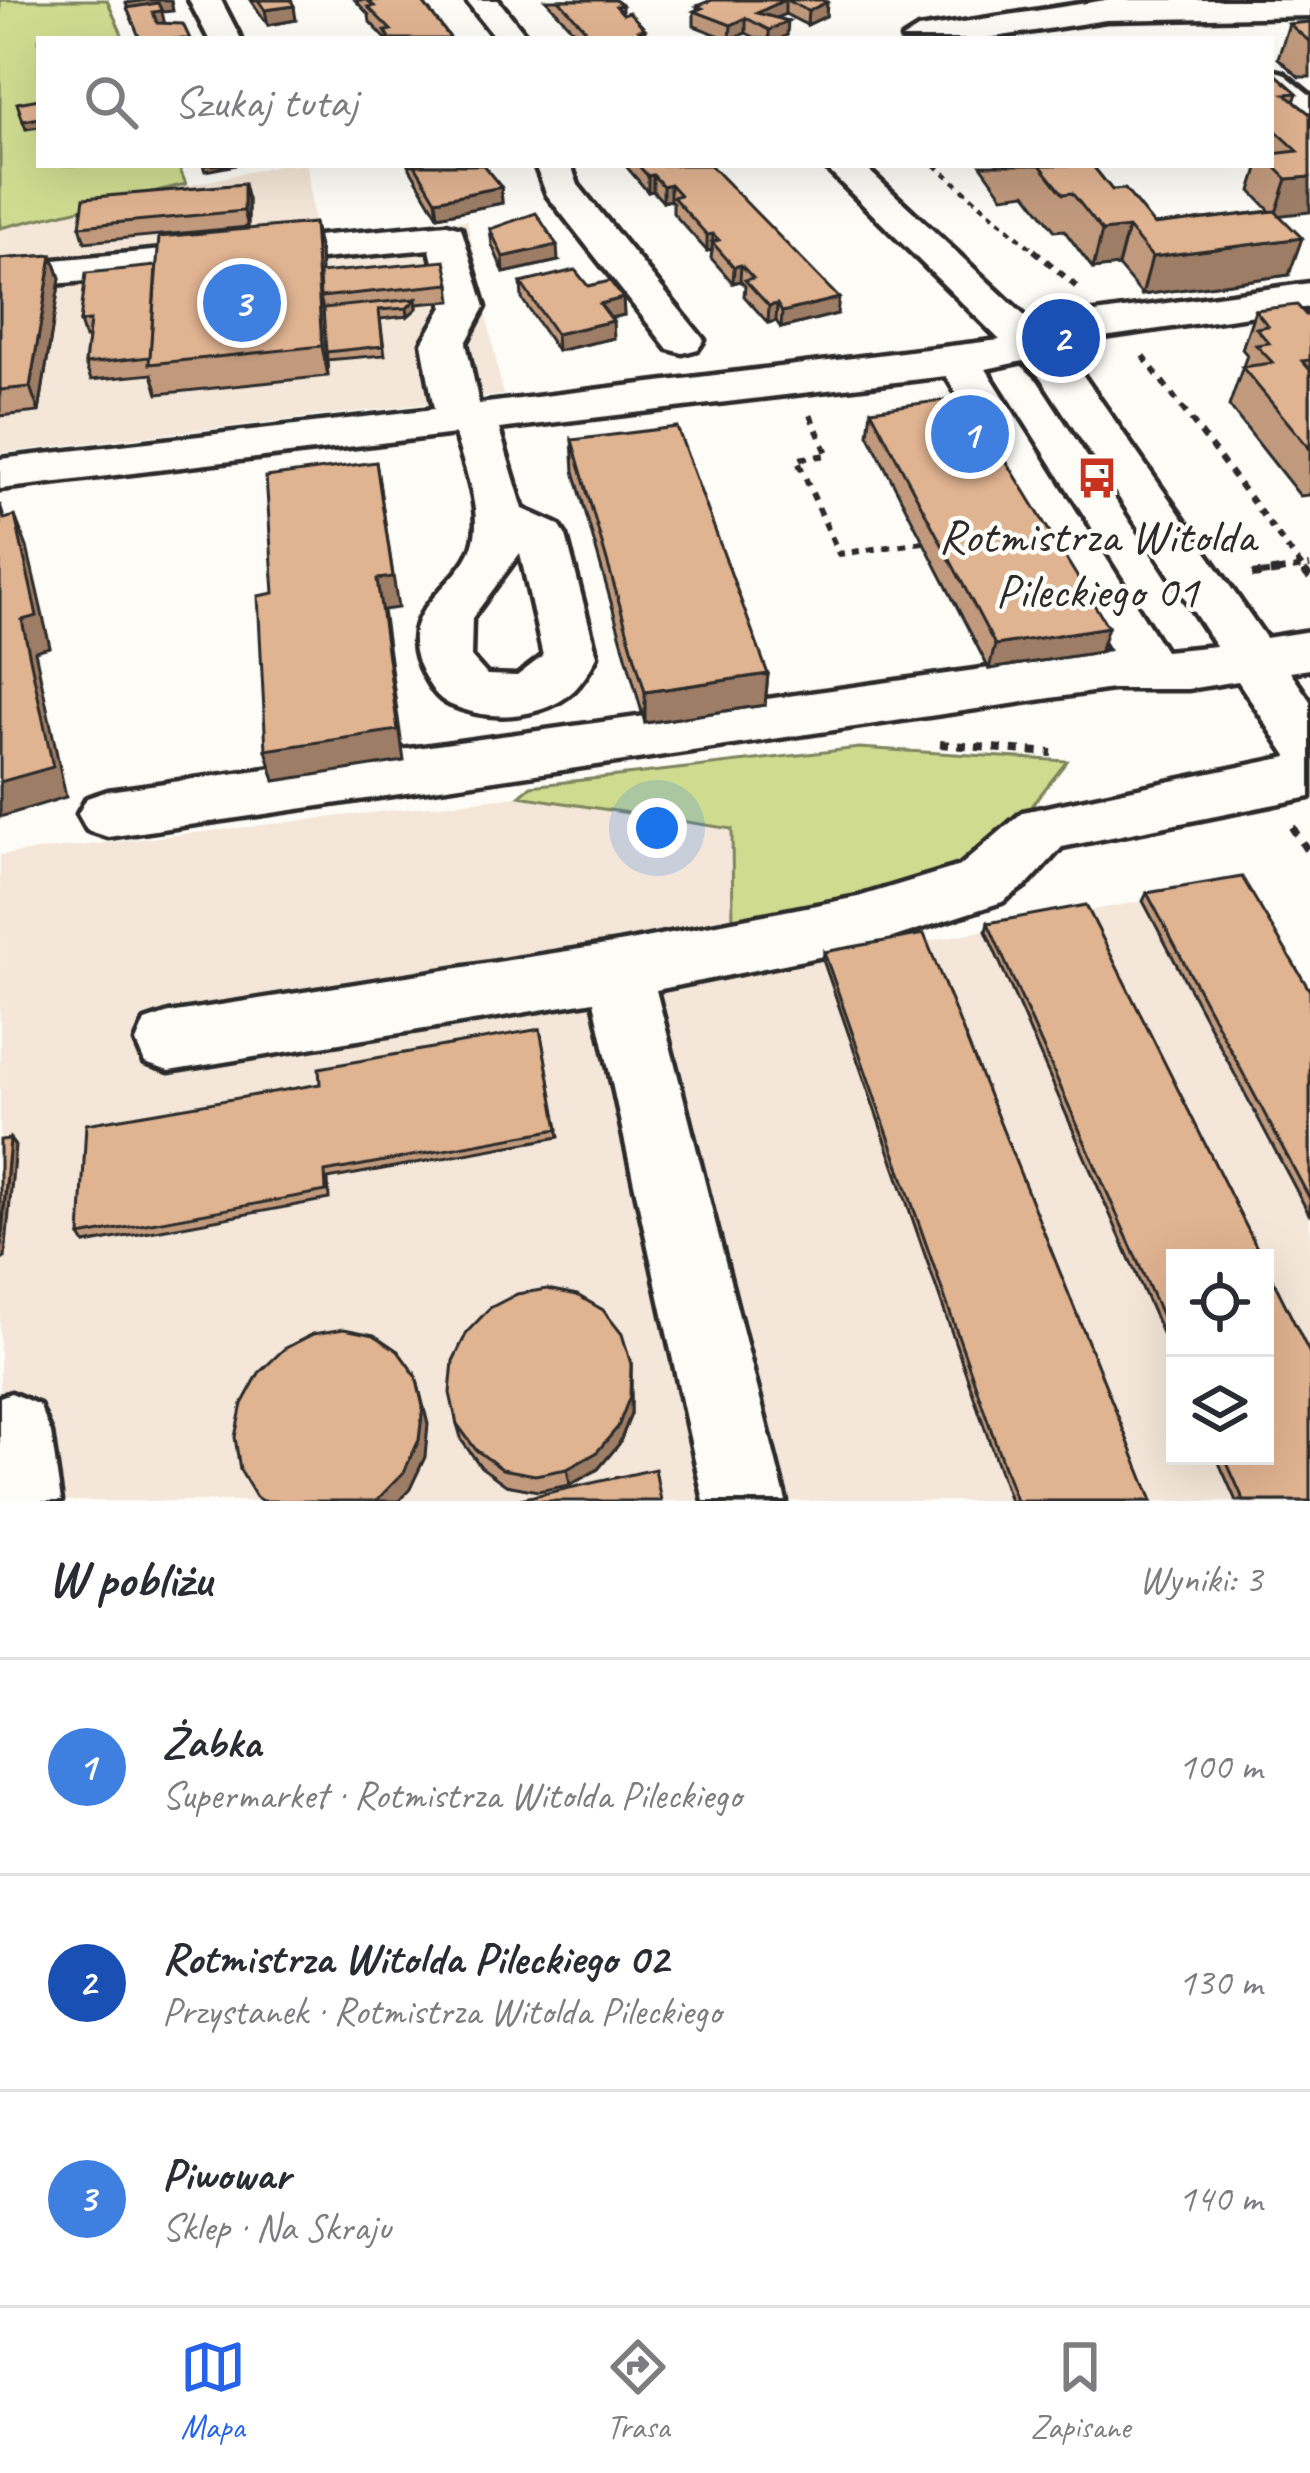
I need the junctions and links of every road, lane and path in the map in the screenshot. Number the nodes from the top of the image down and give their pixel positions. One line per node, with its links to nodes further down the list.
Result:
1 (206, 0): 6 (street)
2 (482, 0): 7 (street)
3 (1102, 5): 5 (street); 8 (street)
4 (1310, 7): 5 (street)
5 (1161, 8): 9 (street)
6 (224, 36)
7 (511, 36)
8 (934, 36)
9 (1204, 36)
10 (1274, 83): 11 (street)
11 (1310, 113)
12 (554, 168): 18 (street)
13 (844, 168): 19 (street)
14 (938, 168): 17 (path)
15 (0, 277): 21 (street)
16 (1310, 295): 17 (street)
17 (1116, 321): 19 (street); 27 (path)
18 (683, 340)
19 (1029, 341): 20 (street); 29 (street)
20 (959, 361): 21 (street); 30 (street)
21 (461, 407): 23 (street); 24 (street); 25 (street)
22 (807, 408): 26 (path)
23 (0, 437)
24 (0, 475)
25 (499, 517)
26 (923, 542)
27 (1310, 578)
28 (1310, 650): 29 (street)
29 (1254, 659): 30 (street); 31 (street)
30 (1150, 671): 33 (street)
31 (1310, 745)
32 (1310, 775): 34 (street)
33 (108, 814)
34 (620, 970): 35 (street); 36 (street)
35 (169, 1042)
36 (745, 1501)

